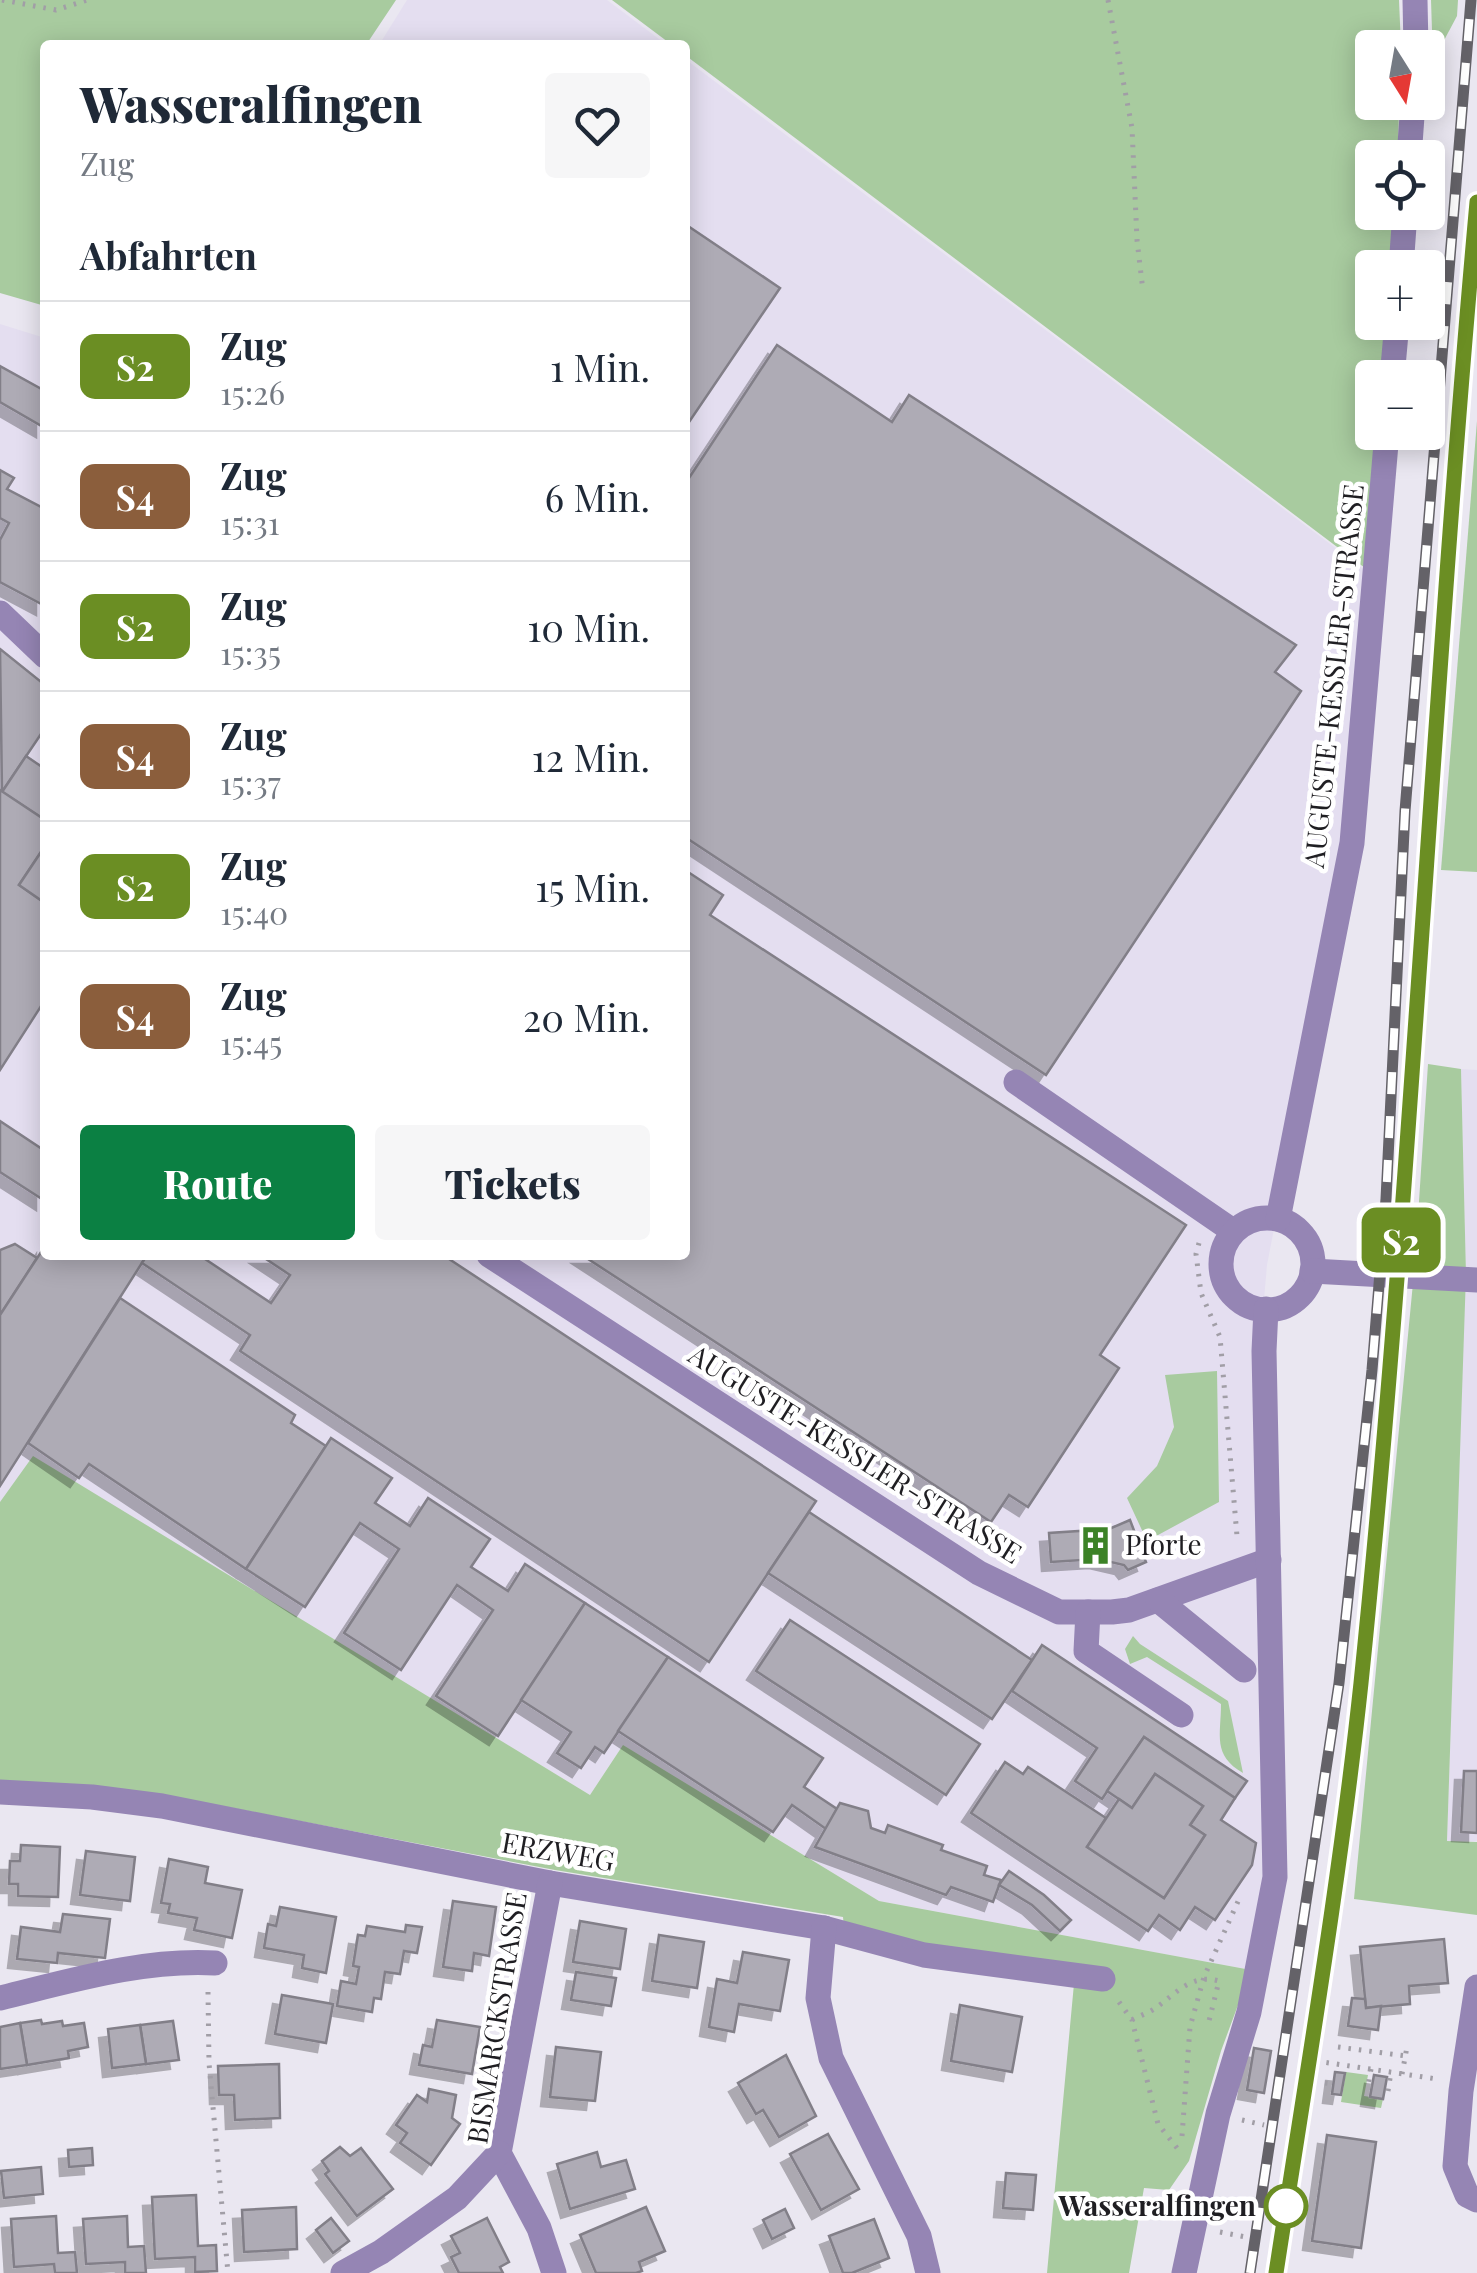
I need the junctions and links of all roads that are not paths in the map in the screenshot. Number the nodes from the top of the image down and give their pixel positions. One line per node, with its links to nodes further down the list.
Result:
1 (1414, 0): 2 (street)
2 (1415, 30)
3 (1385, 450): 7 (street, AUGUSTE-KESSLER-STRASSE)
4 (0, 614): 5 (street)
5 (40, 651)
6 (1016, 1082): 8 (street)
7 (1278, 1219): 8 (street); 10 (street)
8 (1234, 1231): 12 (street)
9 (497, 1260): 15 (street, AUGUSTE-KESSLER-STRASSE)
10 (1312, 1271): 11 (street); 12 (street)
11 (1477, 1280)
12 (1266, 1310): 13 (street)
13 (1269, 1560): 14 (street, AUGUSTE-KESSLER-STRASSE); 30 (street)
14 (1158, 1600): 15 (street, AUGUSTE-KESSLER-STRASSE); 16 (street)
15 (1088, 1612): 17 (street)
16 (1244, 1670)
17 (1181, 1714)
18 (0, 1792): 19 (street, ERZWEG)
19 (550, 1883): 20 (street, ERZWEG); 25 (street, BISMARCKSTRASSE)
20 (824, 1928): 22 (street, ERZWEG); 29 (street)
21 (215, 1964): 24 (street)
22 (1104, 1979)
23 (1477, 1987): 26 (street)
24 (0, 1998)
25 (499, 2153): 27 (street); 28 (street, BISMARCKSTRASSE)
26 (1477, 2200)
27 (343, 2273)
28 (554, 2273)
29 (928, 2273)
30 (1184, 2273)

